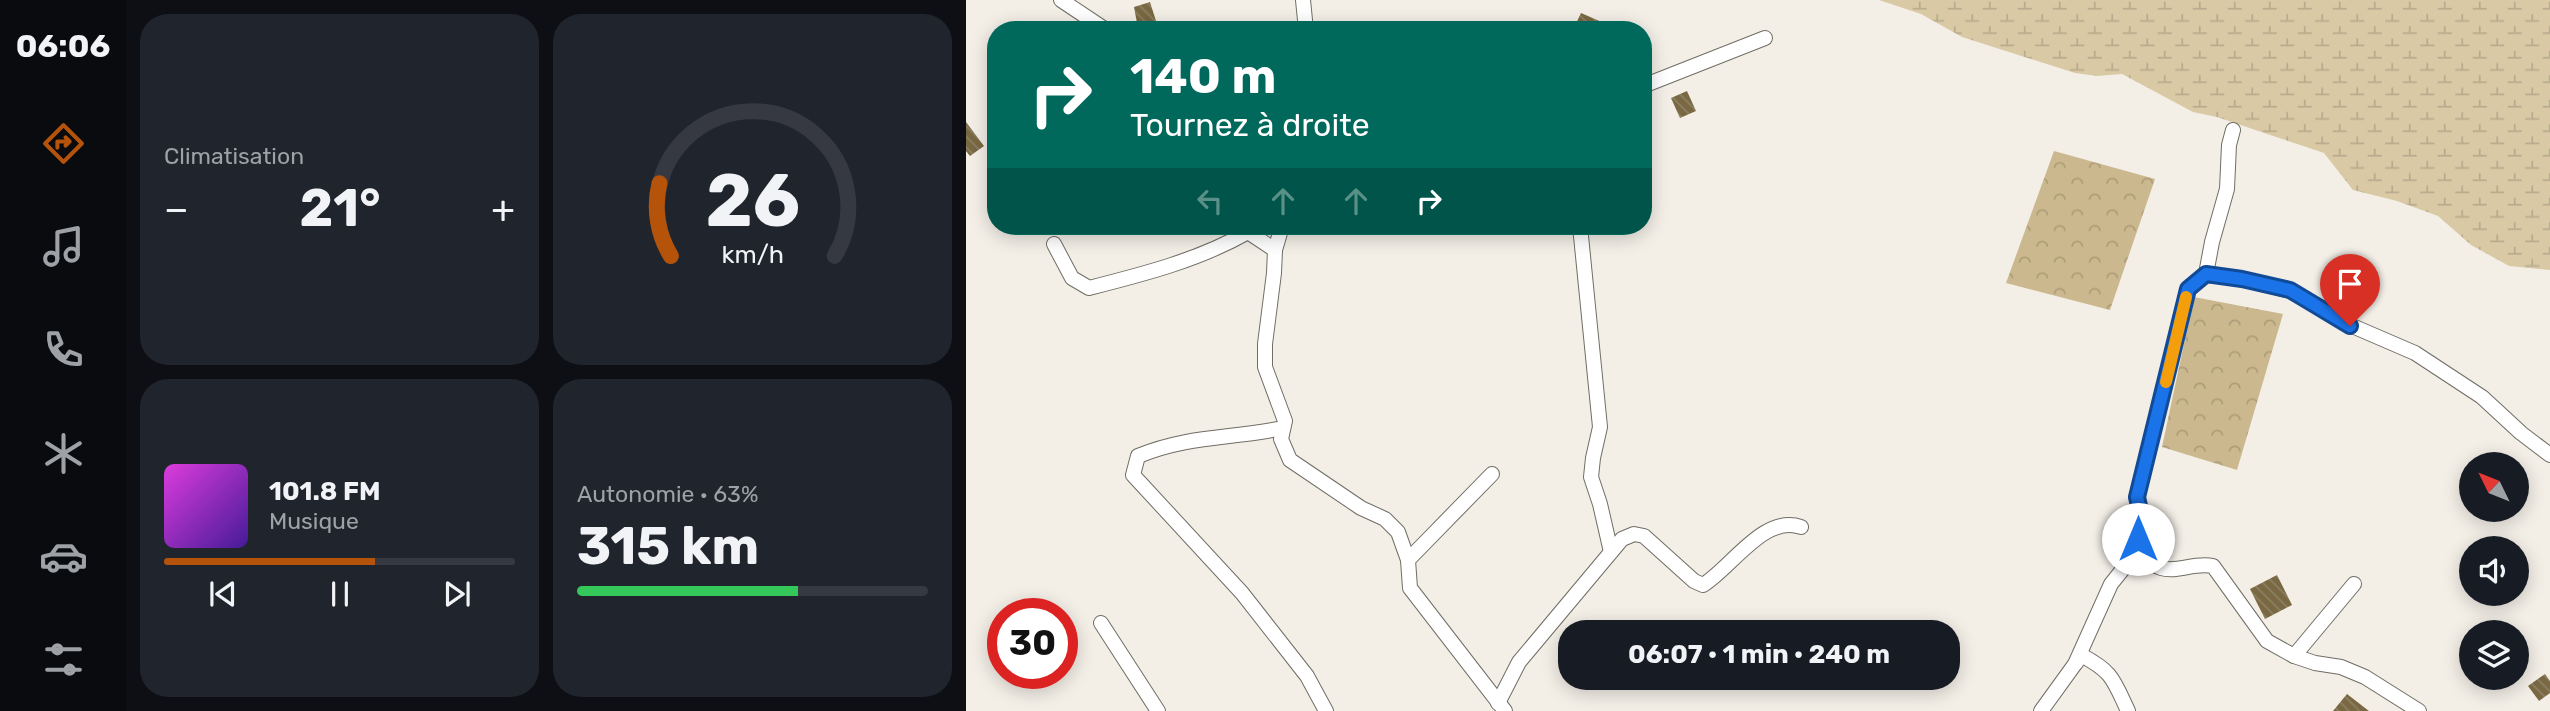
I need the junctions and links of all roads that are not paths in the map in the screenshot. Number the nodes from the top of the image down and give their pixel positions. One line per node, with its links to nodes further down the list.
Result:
1 (1061, 0): 3 (street)
2 (1303, 0): 4 (street)
3 (1092, 21)
4 (1305, 21)
5 (1765, 38): 6 (street)
6 (1652, 82)
7 (2233, 130): 14 (street)
8 (1238, 235): 12 (street)
9 (1254, 235): 13 (street)
10 (1279, 235): 13 (street)
11 (1581, 235): 19 (street)
12 (1054, 244)
13 (1275, 250): 15 (street)
14 (2206, 274): 16 (street); 20 (street)
15 (1283, 428): 21 (street); 28 (street)
16 (2550, 455)
17 (1492, 474): 21 (street)
18 (1801, 527): 19 (street)
19 (1611, 552): 26 (street)
20 (2134, 554): 24 (street); 25 (street)
21 (1408, 560): 26 (street)
22 (2354, 584): 24 (street)
23 (1101, 623): 27 (street)
24 (2294, 656): 31 (street)
25 (2075, 664): 29 (street); 30 (street)
26 (1501, 707)
27 (1158, 711)
28 (1326, 711)
29 (2041, 711)
30 (2128, 711)
31 (2419, 711)

